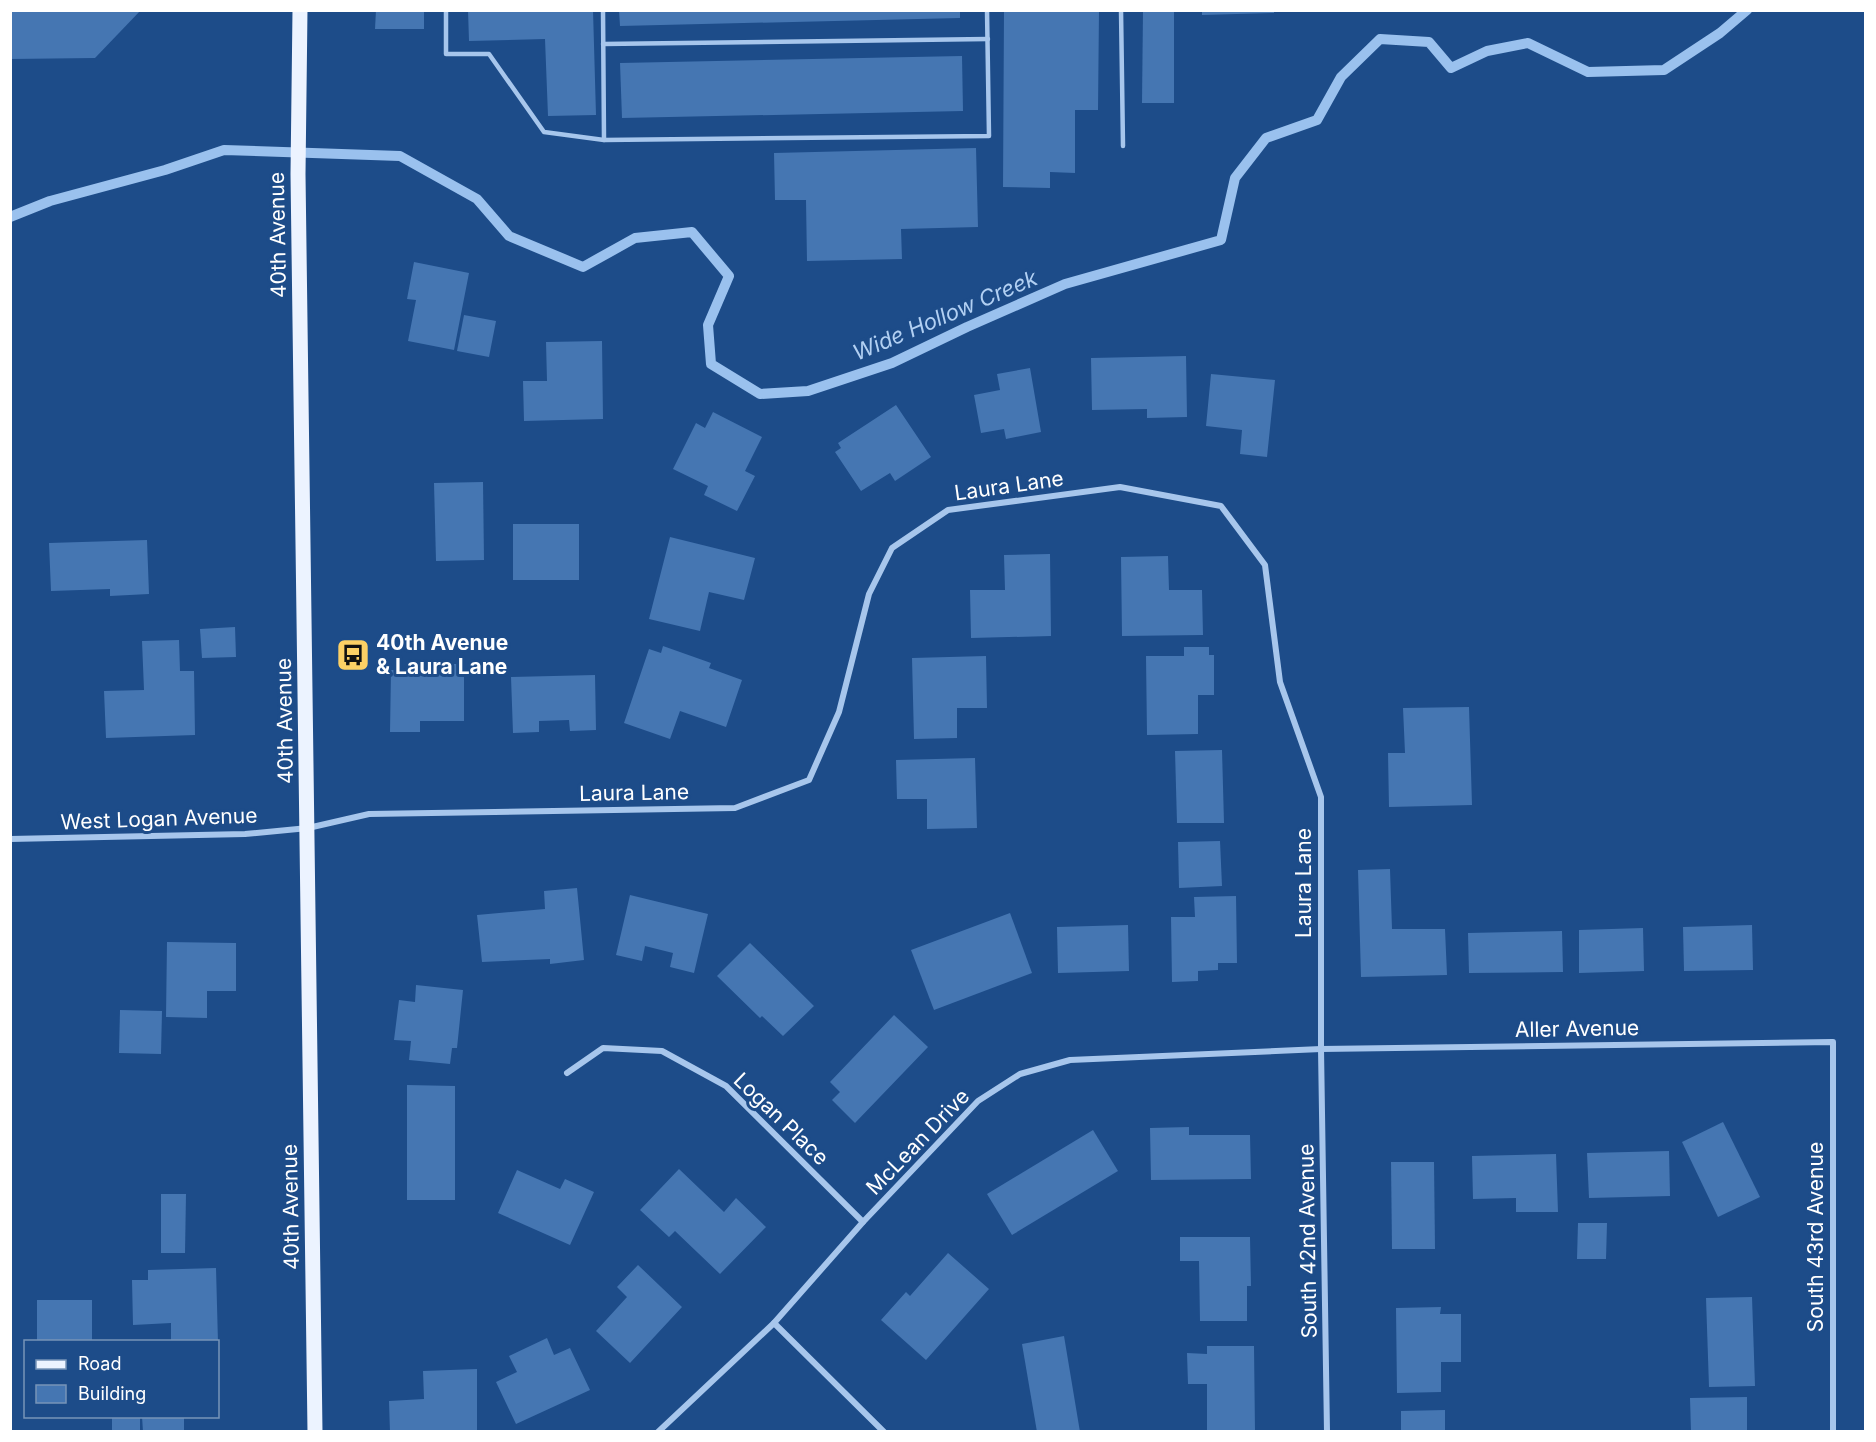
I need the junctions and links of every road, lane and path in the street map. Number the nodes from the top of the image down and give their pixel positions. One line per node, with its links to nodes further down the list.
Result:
1 (300, 10): 10 (main road, 40th Avenue)
2 (446, 10): 8 (lane)
3 (603, 10): 7 (lane)
4 (987, 10): 6 (lane)
5 (1122, 10): 9 (lane)
6 (988, 39): 7 (lane); 8 (lane)
7 (603, 44): 8 (lane)
8 (604, 140)
9 (1123, 146)
10 (308, 828): 11 (street, West Logan Avenue); 13 (street, Laura Lane); 17 (main road, 40th Avenue)
11 (10, 839)
12 (1833, 1042): 13 (street, Aller Avenue); 21 (street, South 43rd Avenue)
13 (1321, 1049): 15 (street, McLean Drive); 20 (street, South 42nd Avenue)
14 (567, 1074): 15 (street, Logan Place)
15 (863, 1222): 16 (street, McLean Drive)
16 (774, 1323): 18 (street, McLean Drive); 19 (street)
17 (315, 1431)
18 (658, 1431)
19 (884, 1431)
20 (1328, 1431)
21 (1833, 1431)

